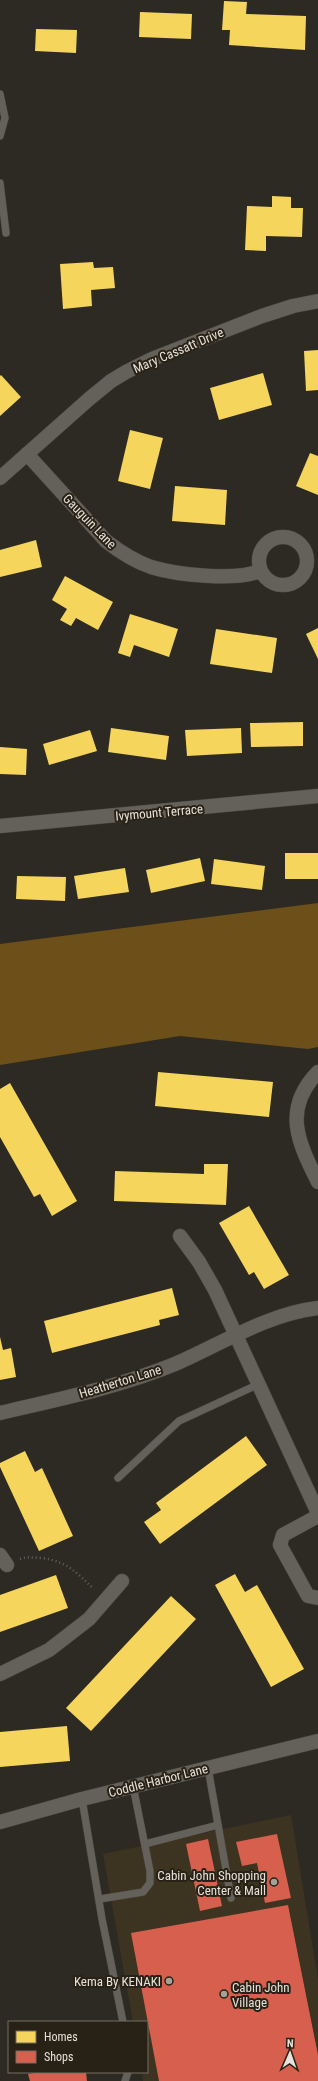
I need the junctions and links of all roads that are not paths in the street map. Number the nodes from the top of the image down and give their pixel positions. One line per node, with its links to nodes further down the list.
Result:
1 (0, 94): 2 (lane)
2 (0, 136)
3 (0, 183): 4 (lane)
4 (6, 233)
5 (318, 301): 6 (street, Mary Cassatt Drive)
6 (27, 454): 7 (street, Mary Cassatt Drive); 8 (street, Gauguin Lane)
7 (0, 478)
8 (260, 571)
9 (318, 796): 10 (street, Ivymount Terrace)
10 (0, 826)
11 (318, 1072): 12 (street)
12 (318, 1182)
13 (180, 1236): 15 (street)
14 (318, 1308): 15 (street, Heatherton Lane)
15 (235, 1335): 16 (street); 17 (street, Heatherton Lane)
16 (259, 1384): 18 (lane); 19 (street)
17 (0, 1413)
18 (118, 1478)
19 (318, 1514): 21 (street)
20 (122, 1581): 22 (street)
21 (318, 1598)
22 (0, 1674)
23 (318, 1741): 24 (street, Coddle Harbor Lane)
24 (208, 1768): 25 (street, Coddle Harbor Lane); 28 (lane)
25 (132, 1786): 26 (street, Coddle Harbor Lane); 29 (lane)
26 (82, 1799): 27 (street, Coddle Harbor Lane); 31 (lane)
27 (0, 1822)
28 (218, 1825): 29 (lane); 30 (lane)
29 (145, 1844): 31 (lane)
30 (231, 1898)
31 (100, 1899): 32 (lane)
32 (123, 2021)

